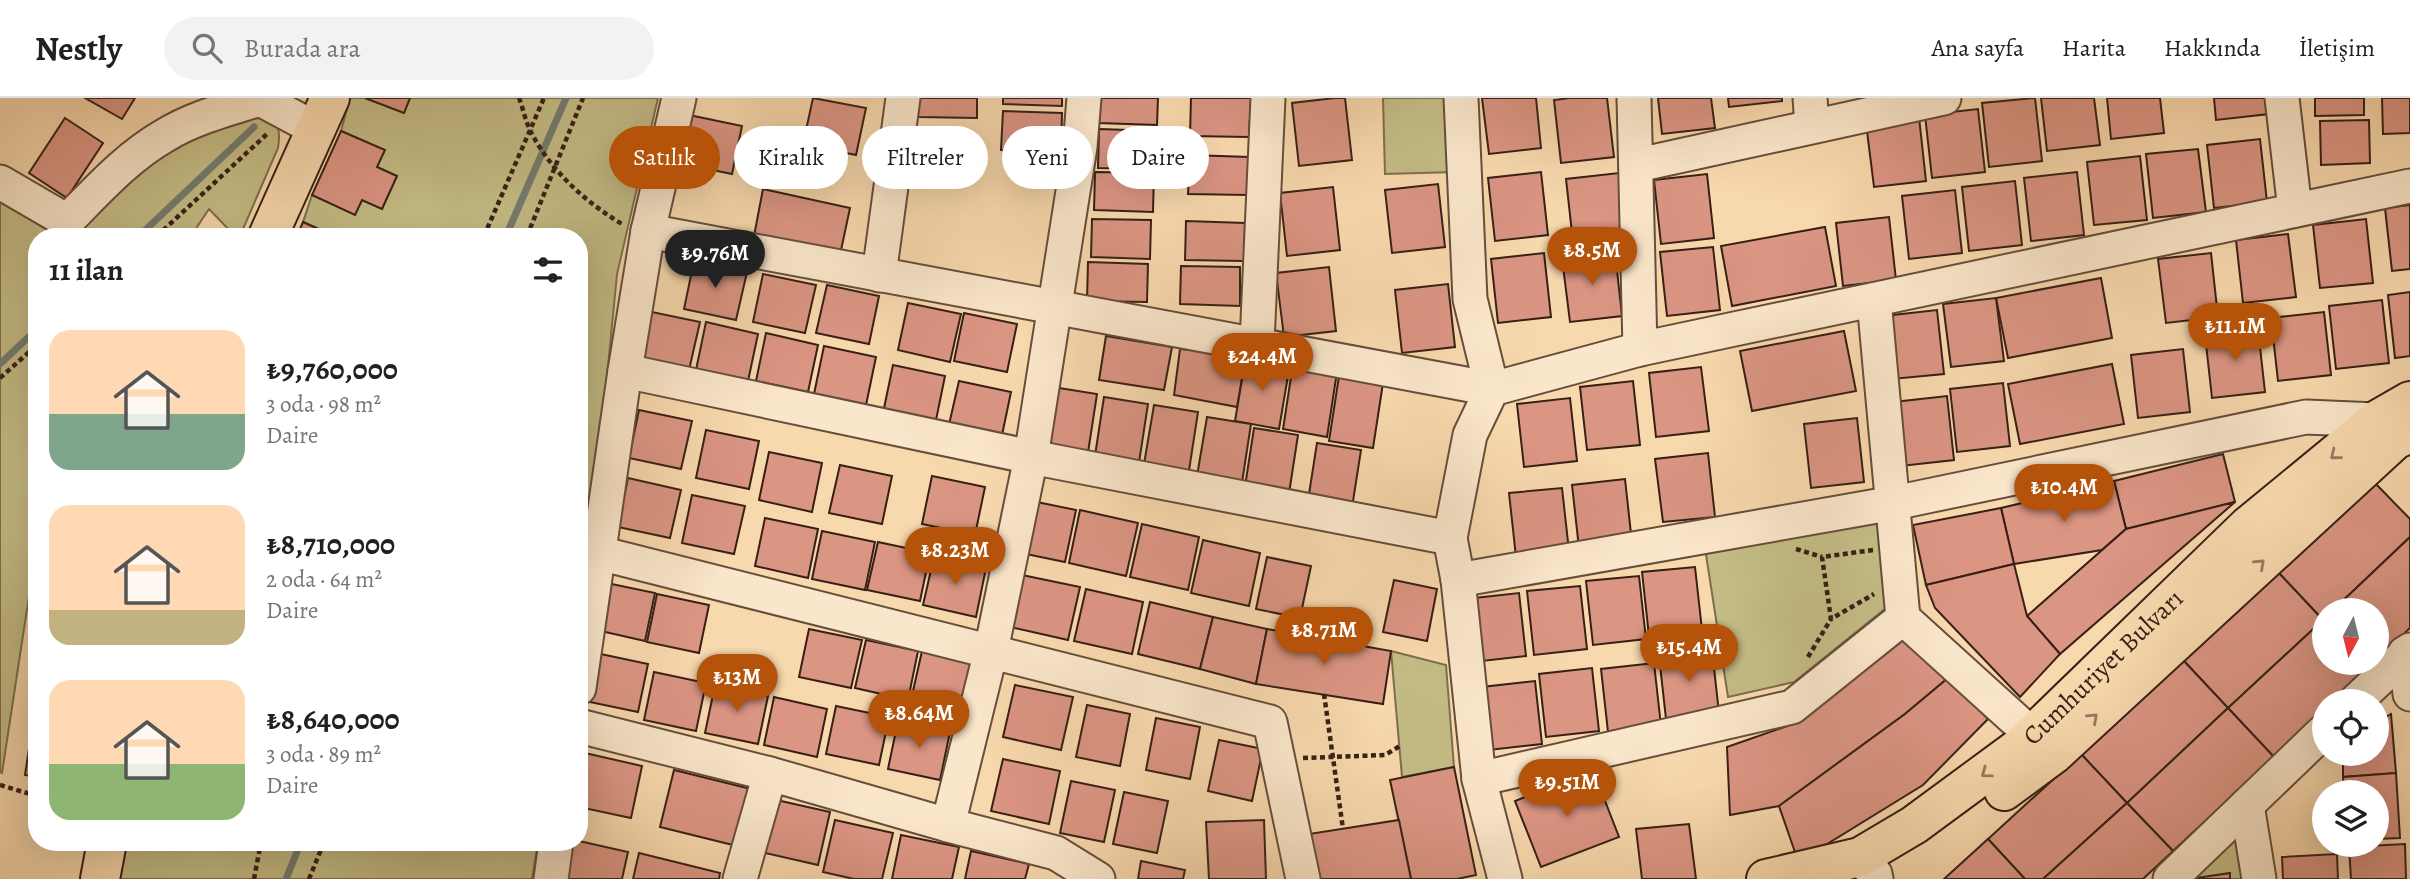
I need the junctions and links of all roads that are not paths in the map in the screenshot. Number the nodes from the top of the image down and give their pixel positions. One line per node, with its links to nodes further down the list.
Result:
1 (679, 98): 16 (street)
2 (903, 98): 17 (street)
3 (1084, 98): 19 (street)
4 (1268, 98): 20 (street)
5 (1461, 98): 23 (street)
6 (1634, 98): 11 (street)
7 (1944, 98): 10 (street)
8 (2282, 98): 14 (street)
9 (290, 108): 12 (street); 15 (main road)
10 (1811, 112): 11 (street)
11 (1638, 165): 21 (street)
12 (0, 182)
13 (2410, 186): 14 (street)
14 (2295, 210): 18 (street)
15 (269, 228)
16 (648, 231): 17 (street); 22 (street)
17 (878, 275): 19 (street)
18 (1874, 300): 21 (street); 27 (street)
19 (1054, 306): 20 (street); 26 (street)
20 (1256, 344): 23 (street)
21 (1640, 349): 23 (street)
22 (625, 372): 26 (street); 29 (street)
23 (1493, 389): 28 (street)
24 (2410, 401): 25 (main road, Cumhuriyet Bulvarı)
25 (2394, 431): 27 (street); 39 (main road, Cumhuriyet Bulvarı)
26 (1031, 457): 28 (street); 33 (street)
27 (1894, 503): 30 (street); 31 (street)
28 (1450, 538): 30 (street)
29 (599, 553): 32 (street); 33 (street)
30 (1458, 580): 41 (street)
31 (1903, 618): 39 (street); 41 (street)
32 (588, 627)
33 (991, 651): 43 (street); 51 (street)
34 (2408, 652): 35 (street); 36 (street)
35 (2369, 689)
36 (2410, 694)
37 (588, 728): 40 (street)
38 (2312, 743): 42 (street)
39 (2043, 745): 46 (main road, Cumhuriyet Bulvarı)
40 (770, 774): 43 (street); 49 (street)
41 (1479, 779): 52 (street)
42 (2247, 805): 54 (street); 55 (street)
43 (948, 825): 50 (street)
44 (105, 851): 47 (main road)
45 (555, 851): 48 (street)
46 (1867, 872): 53 (main road, Cumhuriyet Bulvarı)
47 (100, 879)
48 (551, 879)
49 (740, 879)
50 (1098, 879)
51 (1303, 879)
52 (1505, 879)
53 (1766, 879)
54 (2169, 879)
55 (2259, 879)

